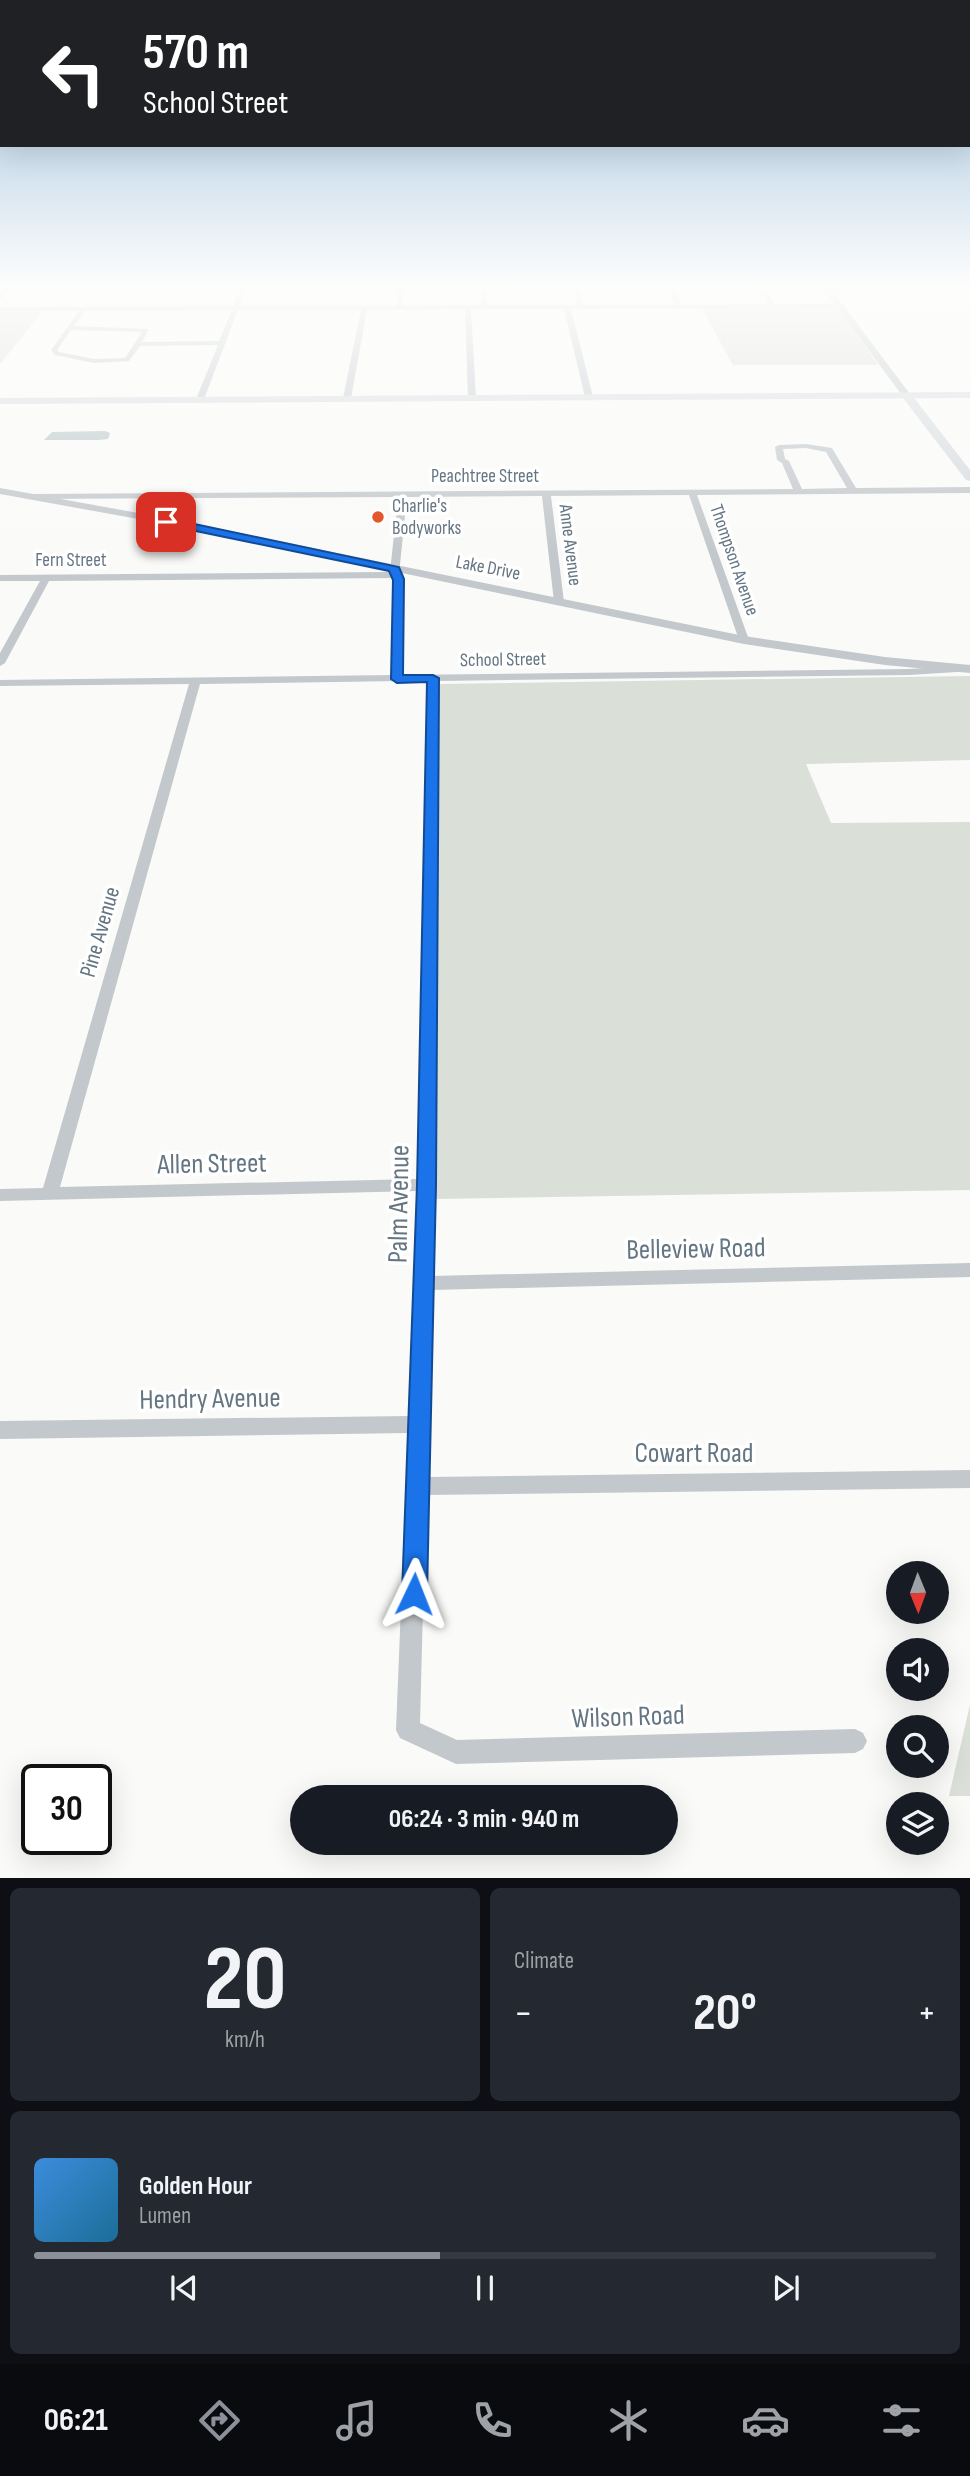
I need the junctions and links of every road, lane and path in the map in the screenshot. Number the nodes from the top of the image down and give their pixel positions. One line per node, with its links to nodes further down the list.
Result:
1 (209, 377): 11 (street)
2 (351, 377): 9 (street)
3 (472, 377): 12 (street)
4 (584, 377): 6 (street)
5 (893, 377): 10 (street)
6 (589, 397): 7 (main road); 12 (main road)
7 (614, 397): 10 (main road); 12 (main road)
8 (970, 397): 10 (main road)
9 (347, 398): 11 (main road); 12 (main road)
10 (909, 398): 12 (main road); 17 (main road)
11 (200, 399): 13 (main road); 15 (main road)
12 (473, 400): 15 (main road)
13 (106, 401): 14 (main road); 16 (main road)
14 (0, 404): 16 (main road)
15 (129, 405): 16 (main road)
16 (29, 406)
17 (970, 478)
18 (970, 490): 20 (street, Peachtree Street)
19 (0, 491): 26 (street, Lake Drive)
20 (853, 491): 22 (street, Peachtree Street); 22 (street)
21 (692, 492): 22 (street, Peachtree Street); 23 (street, Peachtree Street); 33 (street, Thompson Avenue)
22 (799, 492)
23 (546, 493): 24 (street, Peachtree Street); 32 (street, Anne Avenue)
24 (403, 494): 27 (street, Peachtree Street); 29 (street)
25 (0, 497): 26 (street)
26 (23, 497): 27 (street, Lake Drive)
27 (70, 500): 28 (street, Lake Drive)
28 (377, 570): 29 (street, Lake Drive); 31 (street, Fern Street)
29 (394, 572): 32 (street, Lake Drive); 39 (street)
30 (0, 578): 31 (street, Fern Street)
31 (46, 578): 35 (street)
32 (559, 602): 33 (street, Lake Drive)
33 (744, 640): 34 (street, Lake Drive)
34 (862, 658): 36 (street, Lake Drive); 37 (street)
35 (0, 663)
36 (967, 669): 37 (street, School Street)
37 (860, 673): 38 (street, School Street)
38 (433, 678): 39 (street, School Street); 42 (street, Palm Avenue)
39 (397, 679): 40 (street, School Street)
40 (194, 681): 41 (street, School Street); 44 (street, Pine Avenue)
41 (0, 683)
42 (426, 1185): 44 (street, Allen Street); 46 (street, Palm Avenue)
43 (0, 1195): 44 (street, Allen Street)
44 (49, 1195)
45 (970, 1270): 46 (street, Belleview Road)
46 (424, 1283): 47 (street, Palm Avenue)
47 (420, 1424): 48 (street, Hendry Avenue); 50 (street, Palm Avenue)
48 (0, 1430)
49 (970, 1479): 50 (street, Cowart Road)
50 (419, 1486): 51 (street, Palm Avenue)
51 (408, 1730): 52 (street, Wilson Road)
52 (855, 1741)

